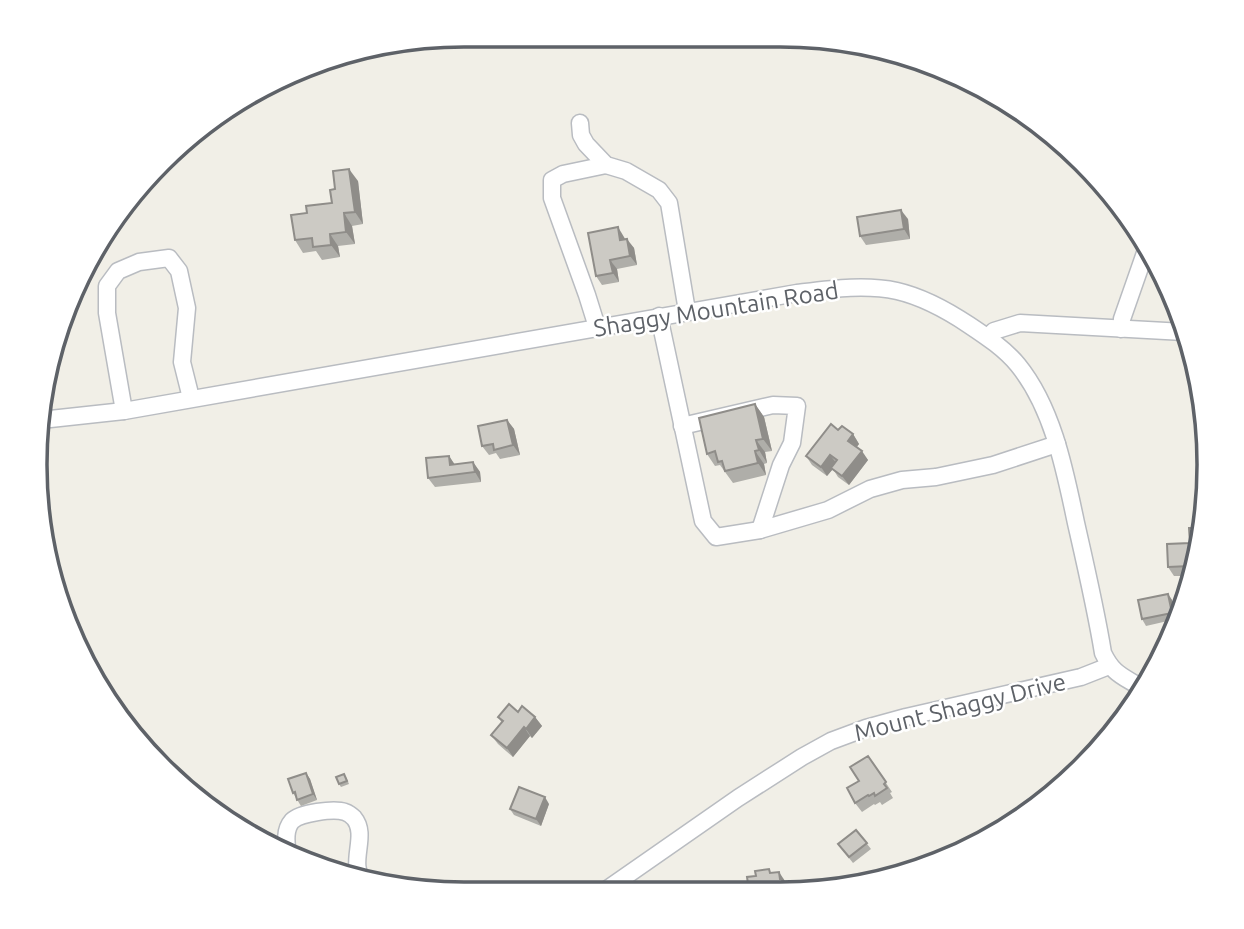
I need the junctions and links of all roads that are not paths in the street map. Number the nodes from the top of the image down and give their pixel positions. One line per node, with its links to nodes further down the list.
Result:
1 (580, 123): 2 (street)
2 (606, 165): 4 (street); 6 (street)
3 (1143, 259): 7 (street)
4 (687, 311): 5 (street, Shaggy Mountain Road); 9 (street, Shaggy Mountain Road)
5 (659, 316): 6 (street, Shaggy Mountain Road); 13 (street)
6 (597, 327): 10 (street, Shaggy Mountain Road)
7 (1121, 329): 8 (street); 9 (street)
8 (1175, 331)
9 (988, 337): 14 (street, Shaggy Mountain Road)
10 (191, 398): 11 (street, Shaggy Mountain Road); 11 (street)
11 (124, 411): 12 (street, Shaggy Mountain Road)
12 (50, 419)
13 (682, 426): 15 (street); 15 (street)
14 (1057, 444): 15 (street); 16 (street, Shaggy Mountain Road)
15 (760, 530)
16 (1109, 666): 17 (street); 20 (street, Mount Shaggy Drive)
17 (1134, 684)
18 (286, 842): 19 (street)
19 (358, 868)
20 (617, 882)

